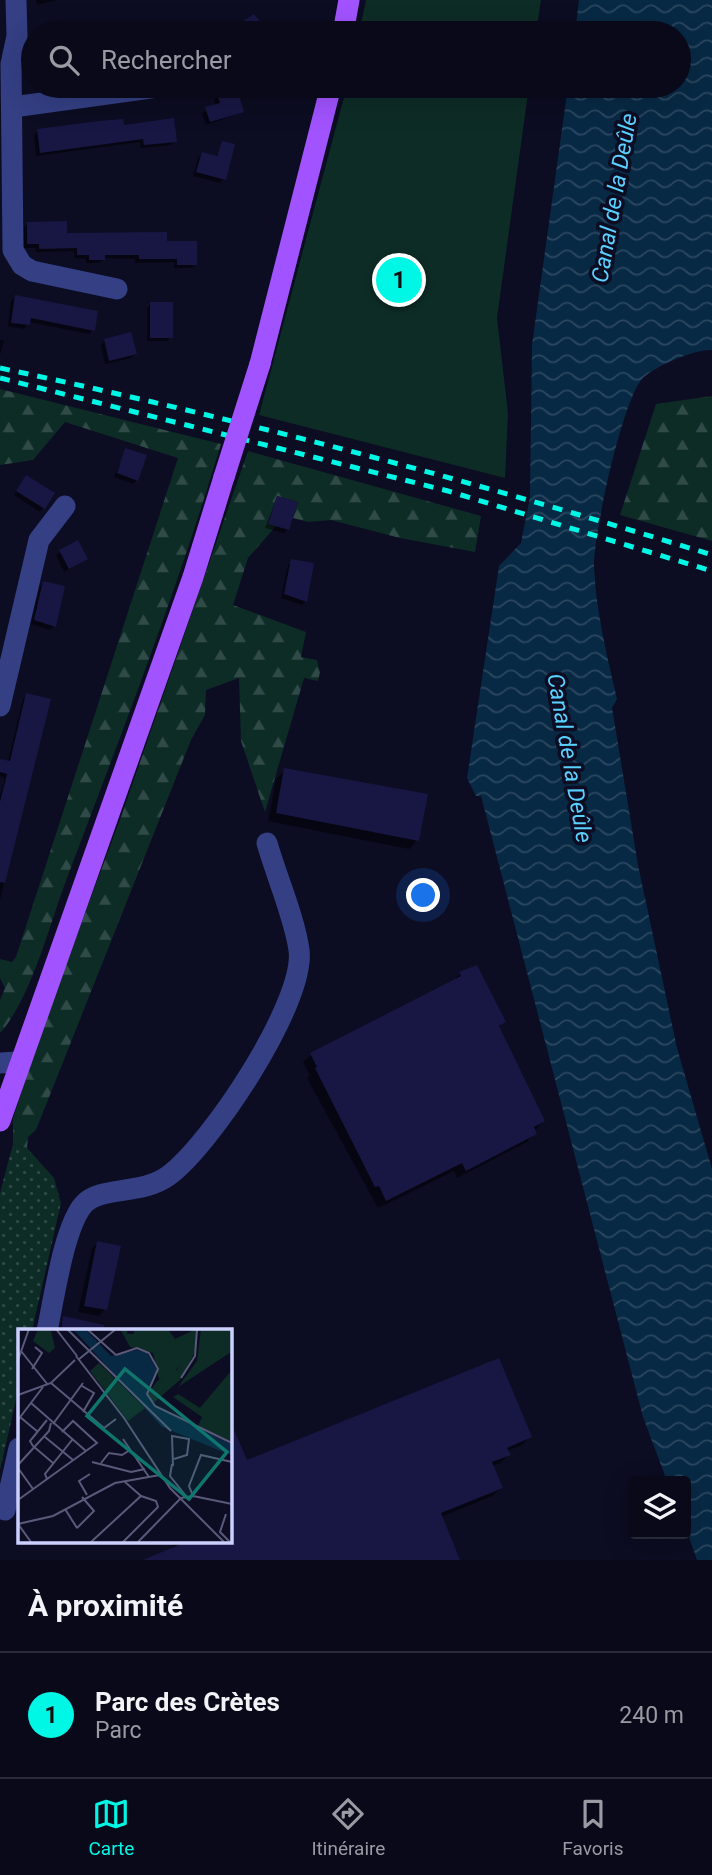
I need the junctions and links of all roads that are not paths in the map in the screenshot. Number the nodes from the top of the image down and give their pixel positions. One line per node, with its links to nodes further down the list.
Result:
1 (16, 0): 6 (street)
2 (349, 0): 3 (main road)
3 (345, 21)
4 (78, 98): 6 (street)
5 (328, 98): 12 (main road, bridge)
6 (13, 107): 7 (street)
7 (117, 289)
8 (65, 506): 9 (street)
9 (6, 652): 10 (street)
10 (0, 706)
11 (267, 843): 14 (street)
12 (9, 1063): 13 (main road)
13 (1, 1113)
14 (47, 1329)
15 (18, 1452): 16 (street)
16 (0, 1508)

